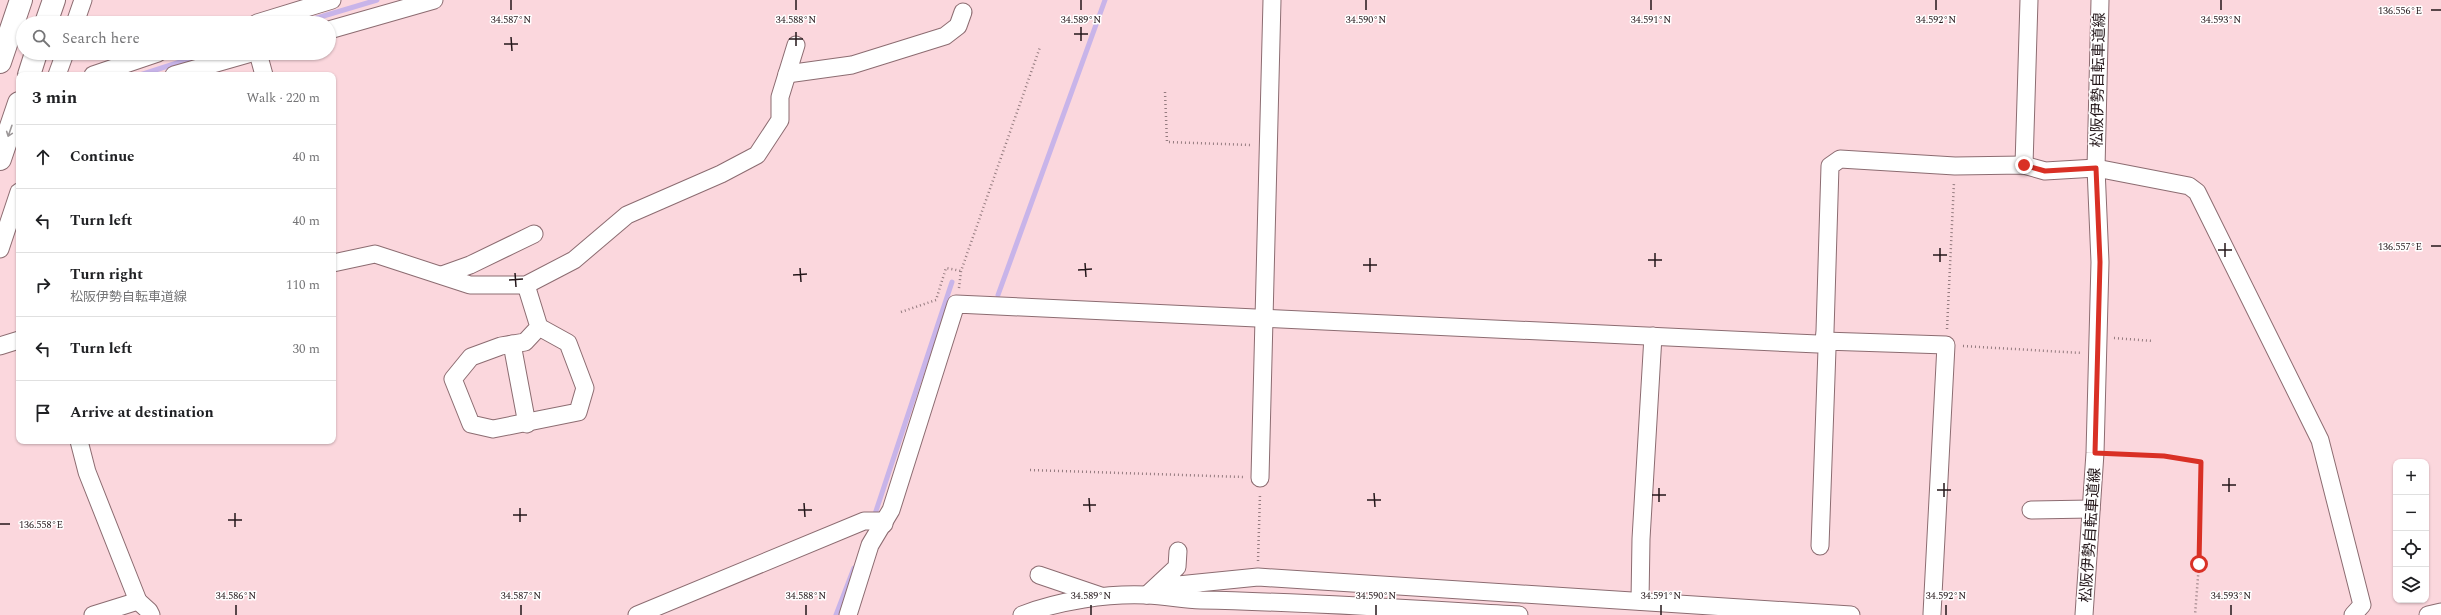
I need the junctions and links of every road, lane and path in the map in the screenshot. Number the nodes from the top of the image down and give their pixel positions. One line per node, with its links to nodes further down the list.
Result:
1 (21, 0): 21 (highway)
2 (54, 0): 10 (highway)
3 (83, 0): 11 (street)
4 (332, 0): 12 (street)
5 (434, 0): 13 (street)
6 (1272, 0): 30 (street)
7 (2029, 0): 32 (street)
8 (2100, 0): 34 (street, 松阪伊勢自転車道線)
9 (963, 12): 27 (street)
10 (48, 16)
11 (77, 16)
12 (280, 16)
13 (336, 28)
14 (796, 45): 27 (street)
15 (1040, 47): 39 (path)
16 (33, 60): 22 (highway)
17 (62, 60): 23 (street)
18 (137, 60): 24 (street)
19 (226, 60): 25 (street)
20 (260, 60): 26 (street)
21 (0, 62)
22 (29, 72)
23 (58, 72)
24 (102, 72)
25 (184, 72)
26 (263, 72)
27 (787, 74): 41 (street)
28 (1165, 92): 30 (path)
29 (16, 112): 31 (highway, one-way to 31)
30 (1269, 151): 44 (street)
31 (0, 159)
32 (2024, 165): 33 (street); 34 (street)
33 (1955, 166): 48 (street); 51 (path)
34 (2096, 168): 53 (street, 松阪伊勢自転車道線); 81 (street)
35 (16, 201): 37 (street)
36 (534, 234): 40 (street)
37 (0, 250)
38 (336, 262): 40 (street)
39 (961, 271): 42 (path); 43 (path)
40 (442, 275): 41 (street)
41 (526, 285): 45 (street)
42 (956, 304): 44 (street); 61 (street)
43 (901, 312)
44 (1264, 317): 46 (street); 58 (street)
45 (540, 327): 50 (street); 54 (street)
46 (1652, 336): 48 (street); 69 (street)
47 (16, 341): 52 (street)
48 (1824, 341): 51 (street); 62 (street)
49 (2153, 341): 53 (path)
50 (512, 344): 54 (street); 54 (street)
51 (1946, 345): 53 (path); 78 (street)
52 (0, 346)
53 (2097, 354): 56 (street, 松阪伊勢自転車道線)
54 (527, 424)
55 (80, 444): 68 (street)
56 (2095, 453): 59 (street, 松阪伊勢自転車道線); 80 (path)
57 (1030, 470): 58 (path)
58 (1260, 478): 65 (path)
59 (2091, 509): 60 (street); 79 (street, 松阪伊勢自転車道線)
60 (2032, 510)
61 (876, 522): 73 (street); 74 (street)
62 (1820, 546)
63 (1178, 551): 66 (street)
64 (1039, 575): 67 (street)
65 (1258, 577): 66 (street); 69 (street)
66 (1147, 595): 67 (street); 76 (street)
67 (1101, 596): 75 (street)
68 (138, 601): 71 (street); 72 (street)
69 (1640, 602): 77 (street)
70 (2441, 612): 82 (street)
71 (93, 615)
72 (150, 615)
73 (637, 615)
74 (848, 615)
75 (1022, 615)
76 (1518, 615)
77 (1851, 615)
78 (1931, 615)
79 (2084, 615)
80 (2195, 615)
81 (2353, 615)
82 (2428, 615)

